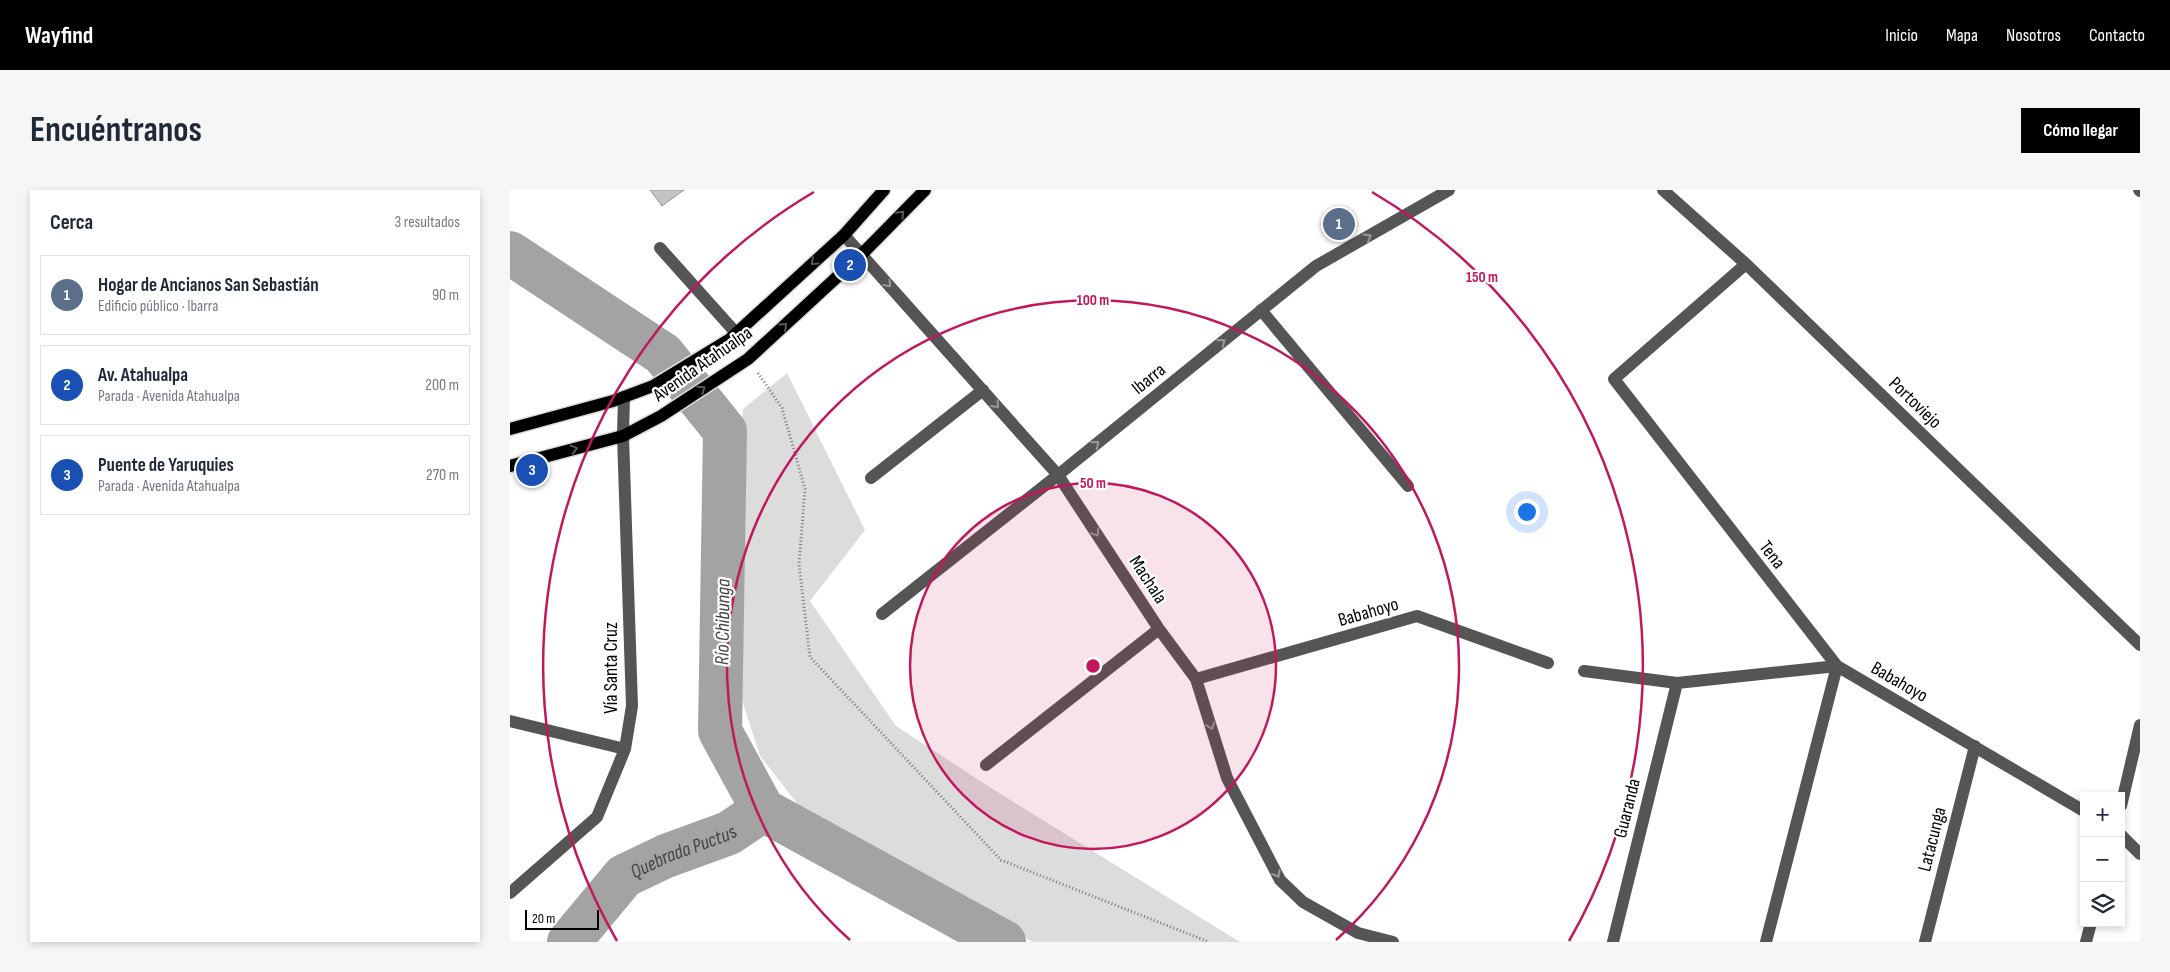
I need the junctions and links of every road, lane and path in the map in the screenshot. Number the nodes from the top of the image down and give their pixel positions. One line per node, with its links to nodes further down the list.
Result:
1 (884, 190): 5 (main road, Avenida Atahualpa)
2 (925, 190): 7 (main road, Avenida Atahualpa, one-way to 2)
3 (1450, 190): 9 (street, Ibarra, one-way to 3)
4 (1663, 190): 8 (street, Portoviejo)
5 (844, 235): 7 (street, Machala); 10 (main road, Avenida Atahualpa, one-way to 10)
6 (660, 248): 10 (street)
7 (862, 254): 11 (main road, Avenida Atahualpa, one-way to 7); 12 (street, Machala, one-way to 12)
8 (1746, 264): 22 (street, Portoviejo); 24 (street, Tena)
9 (1261, 310): 17 (street, Ibarra, one-way to 9); 19 (street)
10 (733, 336): 13 (main road, Avenida Atahualpa)
11 (748, 358): 15 (main road, Avenida Atahualpa, one-way to 11); 39 (path)
12 (983, 390): 17 (street, Machala, one-way to 17); 18 (street)
13 (624, 397): 14 (main road, Avenida Atahualpa); 15 (street, Vía Santa Cruz)
14 (510, 429)
15 (623, 436): 16 (main road, Avenida Atahualpa, one-way to 15); 31 (street, Vía Santa Cruz)
16 (510, 466)
17 (1058, 475): 20 (street, Ibarra); 21 (street, Machala, one-way to 21)
18 (871, 478)
19 (1408, 486)
20 (882, 614)
21 (1160, 629): 26 (street, Machala); 32 (street)
22 (2138, 640)
23 (1548, 663): 26 (street, Babahoyo)
24 (1837, 666): 27 (street); 30 (street, Babahoyo); 42 (street)
25 (1584, 671): 27 (street)
26 (1196, 679): 40 (street, Machala, one-way to 40)
27 (1677, 682): 41 (street, Guaranda)
28 (510, 721): 31 (street)
29 (2140, 725): 33 (street)
30 (1974, 746): 34 (street, Babahoyo); 43 (street, Latacunga)
31 (625, 748): 37 (street, Vía Santa Cruz)
32 (986, 764)
33 (2124, 792)
34 (2080, 809)
35 (2122, 837): 36 (street)
36 (2140, 854)
37 (510, 893)
38 (2090, 927): 44 (street)
39 (1209, 942)
40 (1393, 942)
41 (1613, 942)
42 (1766, 942)
43 (1925, 942)
44 (2086, 942)

